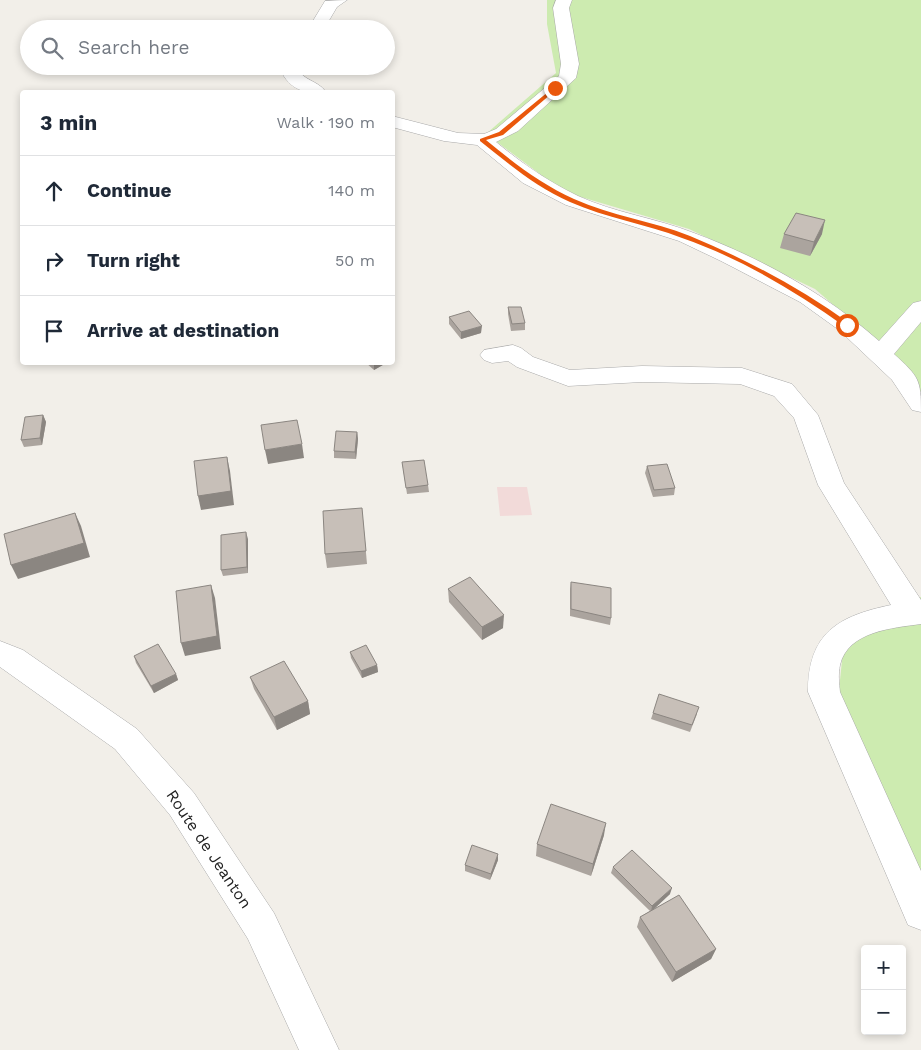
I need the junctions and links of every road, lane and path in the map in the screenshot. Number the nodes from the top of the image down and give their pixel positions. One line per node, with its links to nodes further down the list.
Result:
1 (339, 0): 3 (street)
2 (564, 0): 7 (street)
3 (321, 20)
4 (291, 75): 5 (street)
5 (313, 90)
6 (395, 122): 7 (street)
7 (482, 140): 10 (street)
8 (921, 308): 10 (street)
9 (492, 355): 12 (street)
10 (880, 355): 11 (street)
11 (921, 404)
12 (917, 612): 14 (street)
13 (0, 654): 15 (street, Route de Jeanton)
14 (921, 912)
15 (319, 1050)

